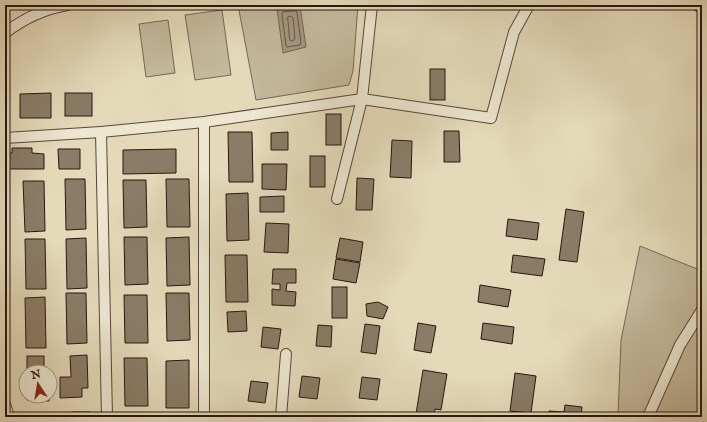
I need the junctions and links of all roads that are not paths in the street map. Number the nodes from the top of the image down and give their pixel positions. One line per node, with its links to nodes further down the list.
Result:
1 (67, 5): 6 (street)
2 (372, 5): 7 (street)
3 (529, 5): 7 (street)
4 (697, 5): 5 (street)
5 (702, 8)
6 (5, 33)
7 (362, 99): 8 (street); 11 (street)
8 (204, 122): 9 (street); 17 (street)
9 (101, 132): 10 (street); 16 (street)
10 (5, 138)
11 (338, 199)
12 (702, 310): 19 (street)
13 (286, 354): 18 (street)
14 (5, 404): 15 (street)
15 (8, 417)
16 (107, 417)
17 (204, 417)
18 (280, 417)
19 (648, 417)

